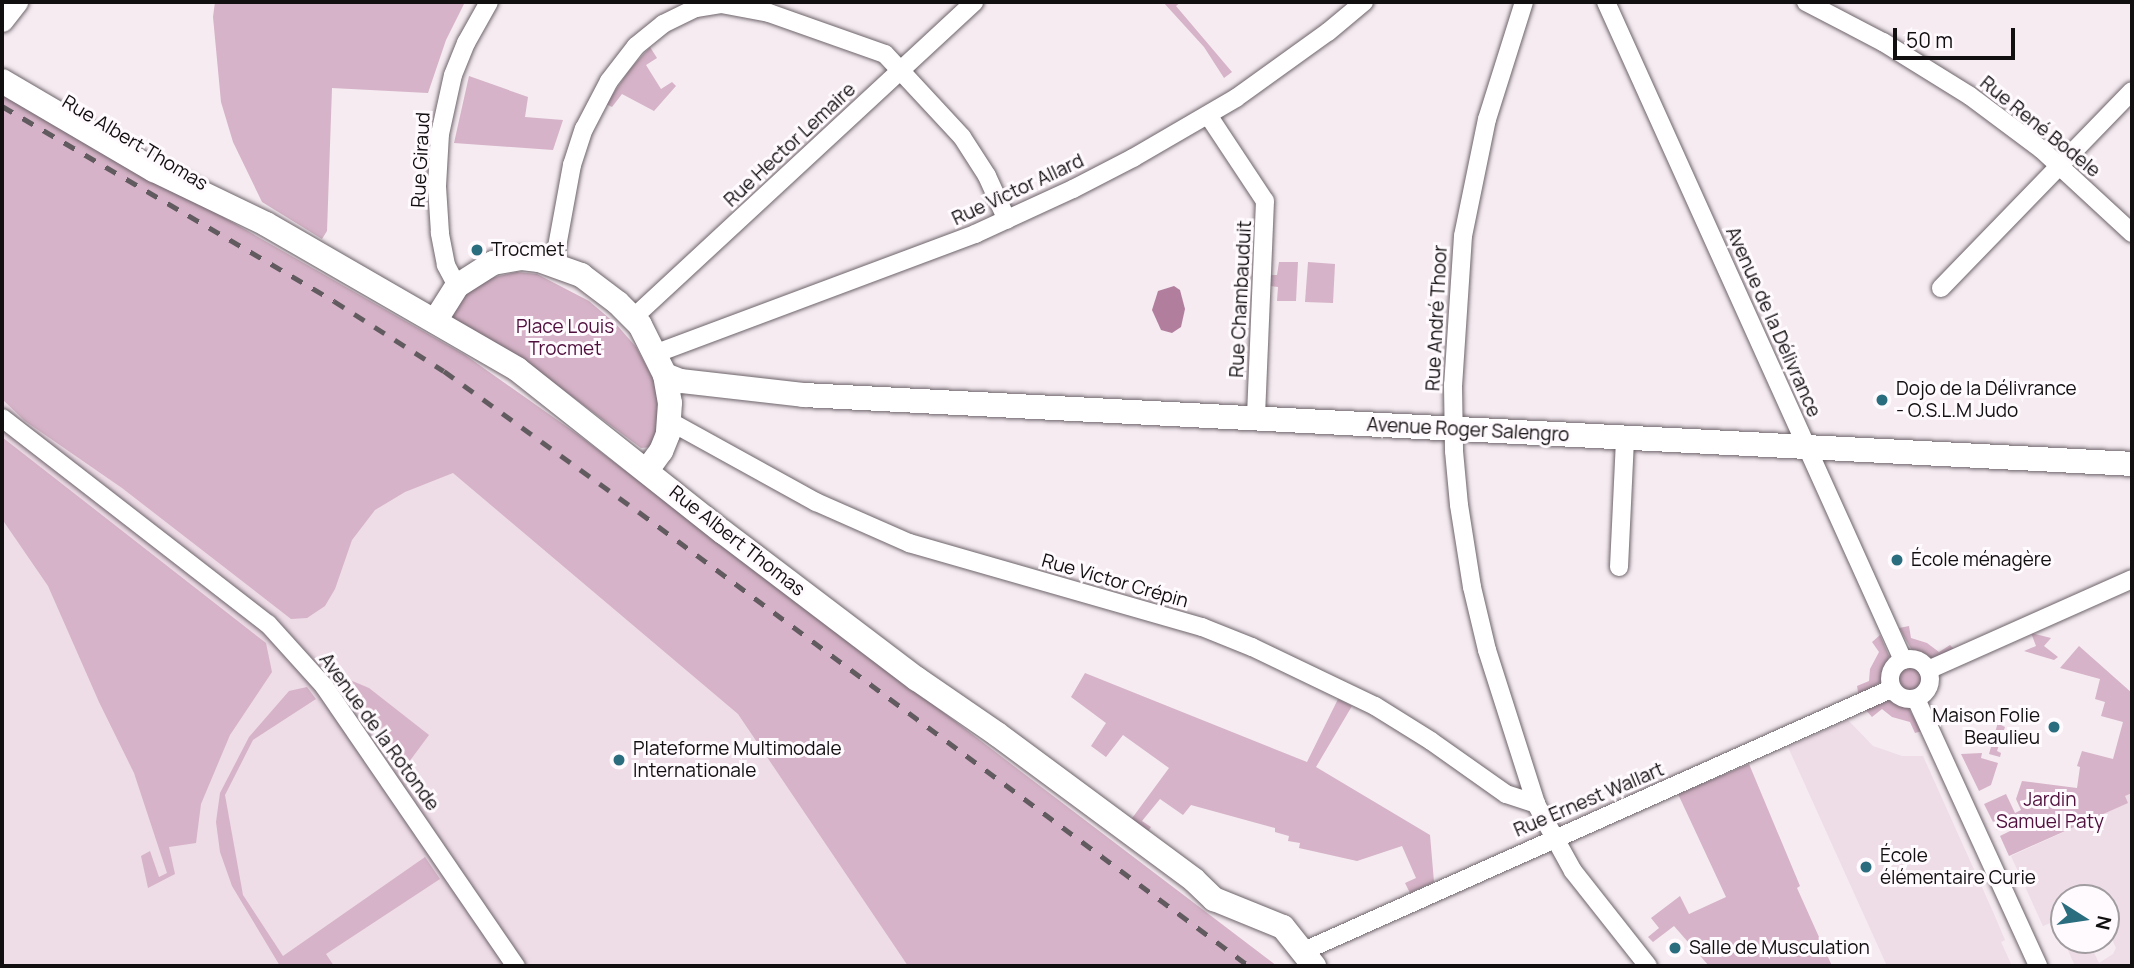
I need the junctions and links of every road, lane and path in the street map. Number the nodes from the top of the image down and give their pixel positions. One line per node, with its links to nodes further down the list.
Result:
1 (16, 2): 8 (street)
2 (489, 2): 19 (street, Rue Giraud)
3 (974, 2): 10 (street, Rue Hector Lemaire)
4 (1364, 2): 13 (street, Rue Victor Allard)
5 (1524, 2): 28 (street, Rue André Thoor)
6 (1605, 2): 30 (street, Avenue de la Délivrance)
7 (1806, 2): 14 (street, Rue René Bodele)
8 (2, 20)
9 (2, 63): 16 (street, Rue Albert Thomas)
10 (900, 71): 15 (street); 18 (street); 21 (street, Rue Hector Lemaire)
11 (2, 81): 16 (street, Rue Albert Thomas)
12 (2132, 91): 14 (street)
13 (1208, 115): 15 (street, Rue Victor Allard); 26 (street, Rue Chambauduit)
14 (2060, 167): 17 (street, Rue René Bodele); 20 (street)
15 (1007, 220): 23 (street, Rue Victor Allard)
16 (266, 224): 22 (street, Rue Albert Thomas)
17 (2132, 233)
18 (554, 263): 19 (street); 21 (street)
19 (457, 286): 22 (street)
20 (1941, 288)
21 (633, 318): 23 (street)
22 (435, 321): 32 (street, Rue Albert Thomas)
23 (661, 364): 24 (street, Avenue Roger Salengro); 25 (street)
24 (804, 395): 25 (street, Avenue Roger Salengro); 26 (street, Avenue Roger Salengro)
25 (671, 413): 32 (street); 39 (street, Rue Victor Crépin)
26 (1256, 418): 28 (street, Avenue Roger Salengro)
27 (4, 419): 42 (street, Avenue de la Rotonde)
28 (1453, 429): 29 (street, Avenue Roger Salengro); 39 (street, Rue André Thoor)
29 (1625, 438): 30 (street, Avenue Roger Salengro); 33 (street)
30 (1807, 447): 31 (street, Avenue Roger Salengro); 35 (street, Avenue de la Délivrance)
31 (2132, 464)
32 (647, 470): 41 (street, Rue Albert Thomas)
33 (1619, 567)
34 (2132, 579): 36 (street)
35 (1903, 660): 36 (street); 37 (street)
36 (1928, 670): 38 (street)
37 (1892, 689): 38 (street); 40 (street, Rue Ernest Wallart)
38 (1916, 699): 45 (street)
39 (1536, 804): 40 (street, Rue André Thoor)
40 (1553, 839): 41 (street, Rue Ernest Wallart); 44 (street, Rue André Thoor)
41 (1312, 954): 43 (street, Rue Albert Thomas)
42 (516, 966)
43 (1334, 966)
44 (1648, 966)
45 (2038, 966)

